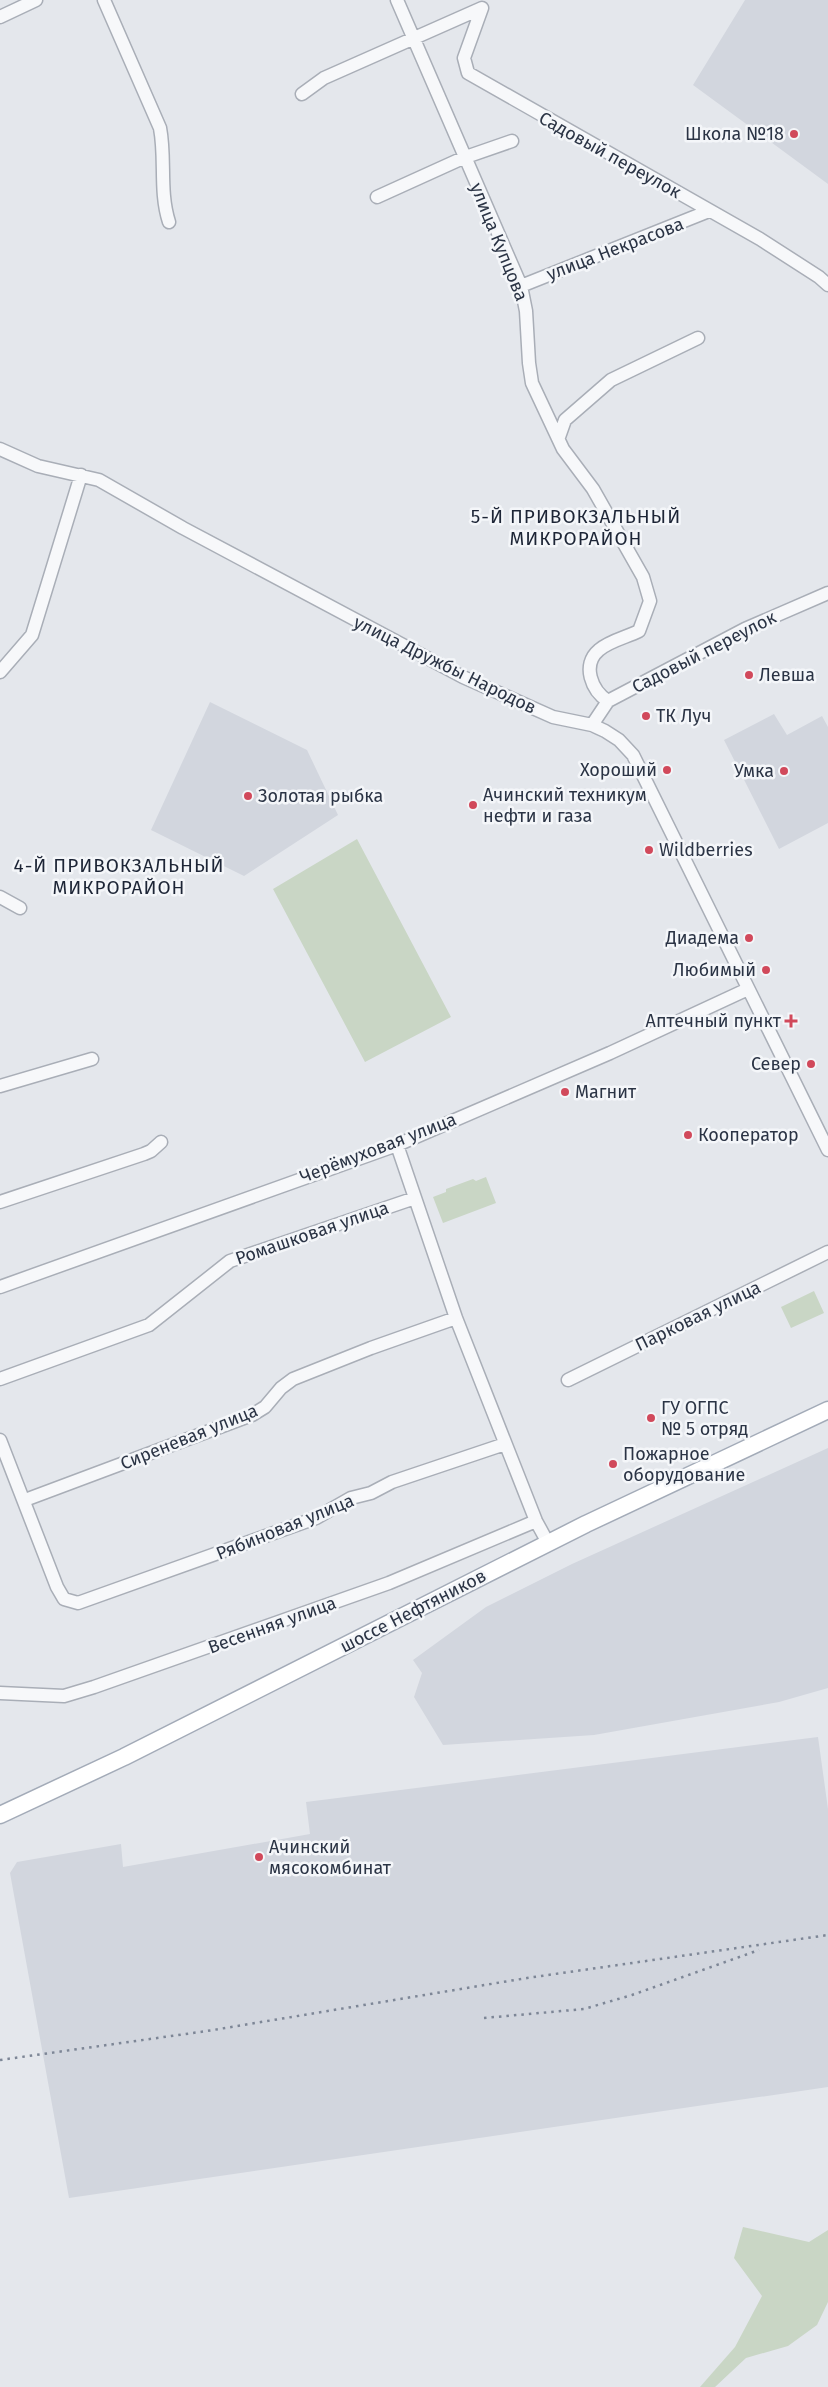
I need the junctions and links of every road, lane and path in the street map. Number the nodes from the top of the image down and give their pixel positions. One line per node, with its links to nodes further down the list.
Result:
1 (36, 0): 4 (street)
2 (104, 0): 11 (street)
3 (396, 0): 5 (street, улица Купцова)
4 (0, 17)
5 (413, 38): 6 (street); 8 (street, улица Купцова); 10 (street, Садовый переулок)
6 (302, 94)
7 (512, 141): 8 (street)
8 (464, 158): 9 (street); 13 (street, улица Купцова)
9 (377, 197)
10 (710, 211): 12 (street, Садовый переулок); 13 (street, улица Некрасова)
11 (169, 222)
12 (828, 285)
13 (520, 286): 15 (street, улица Купцова)
14 (698, 338): 15 (street)
15 (559, 437): 20 (street, улица Купцова)
16 (0, 449): 17 (street, улица Дружбы Народов)
17 (80, 475): 19 (street); 21 (street, улица Дружбы Народов)
18 (828, 593): 20 (street, Садовый переулок)
19 (0, 672)
20 (608, 700): 21 (street, Садовый переулок)
21 (592, 725): 24 (street, улица Дружбы Народов)
22 (0, 897): 23 (street)
23 (20, 908)
24 (748, 989): 28 (street, Черёмуховая улица); 29 (street, улица Дружбы Народов)
25 (92, 1059): 26 (street)
26 (0, 1086)
27 (161, 1142): 31 (street)
28 (397, 1145): 30 (street); 33 (street, Черёмуховая улица)
29 (828, 1150)
30 (415, 1198): 34 (street); 35 (street, Ромашковая улица)
31 (0, 1202)
32 (828, 1252): 36 (street, Парковая улица)
33 (0, 1287)
34 (456, 1318): 39 (street); 40 (street, Сиреневая улица)
35 (0, 1379)
36 (568, 1380)
37 (828, 1410): 42 (main road, шоссе Нефтяников)
38 (0, 1440): 40 (street)
39 (505, 1444): 40 (street, Рябиновая улица); 41 (street)
40 (25, 1500)
41 (536, 1522): 42 (street); 43 (street, Весенняя улица)
42 (548, 1543): 44 (main road, шоссе Нефтяников)
43 (0, 1693)
44 (0, 1815)

